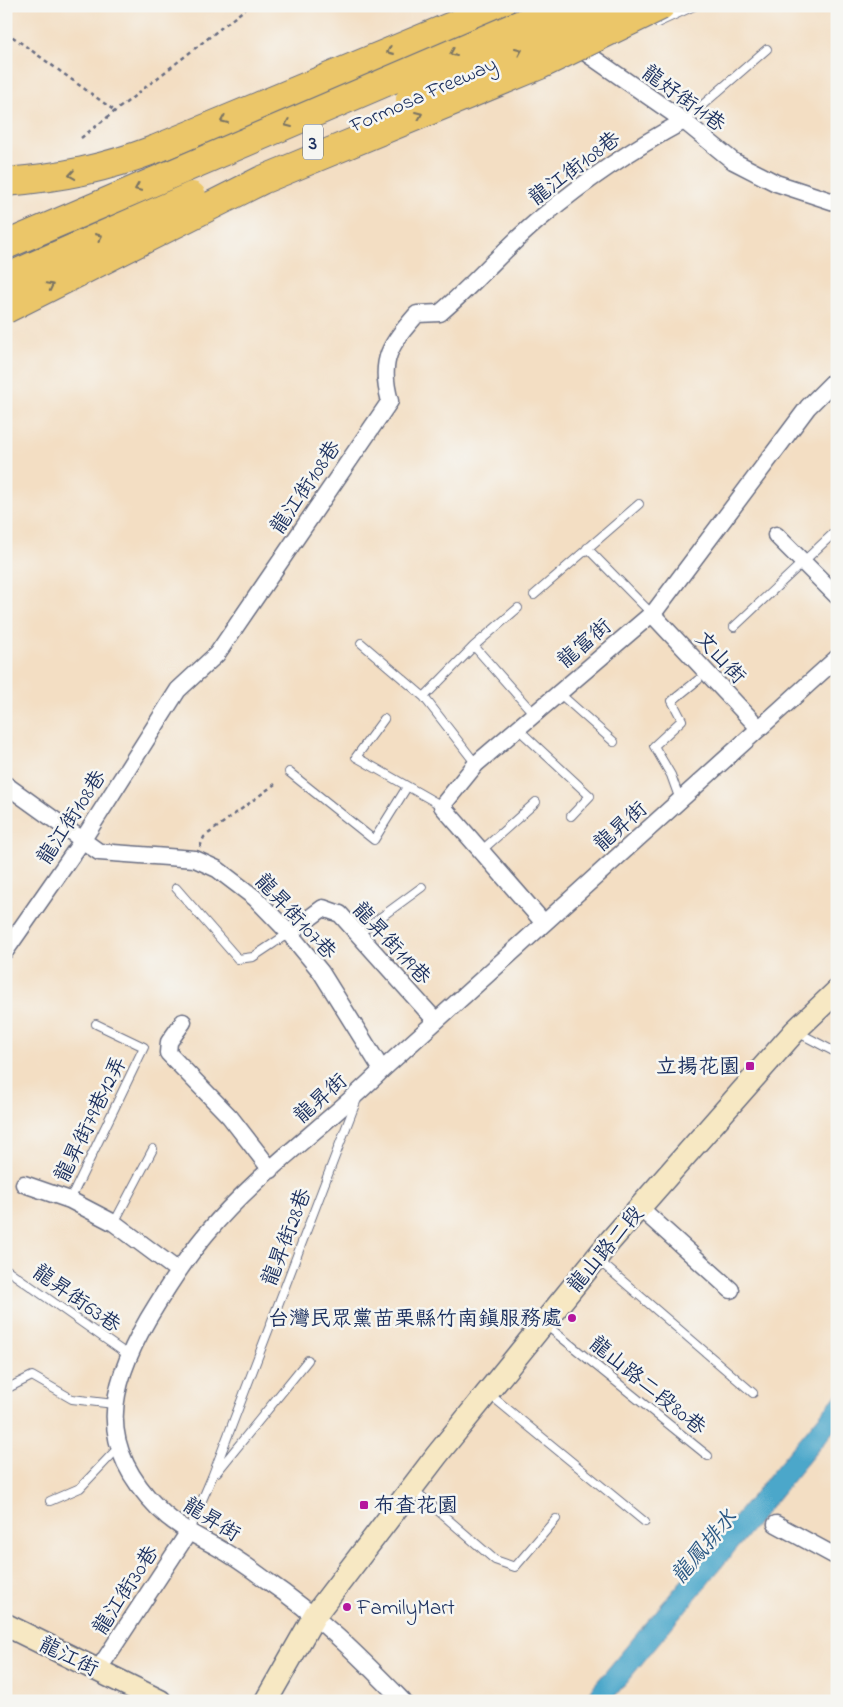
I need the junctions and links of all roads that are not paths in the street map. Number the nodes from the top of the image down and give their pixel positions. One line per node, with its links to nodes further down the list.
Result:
1 (500, 6): 9 (highway, one-way to 9)
2 (517, 6): 8 (street, 龍好街11巷)
3 (562, 6): 11 (highway, Formosa Freeway / 3, one-way to 11, bridge)
4 (620, 6): 12 (highway, Formosa Freeway / 3, one-way to 4, bridge)
5 (694, 6): 6 (lane)
6 (655, 16): 13 (highway, one-way to 6, bridge)
7 (767, 49): 8 (lane)
8 (684, 121): 10 (street, 龍好街11巷); 44 (street, 龍江街108巷)
9 (6, 182)
10 (837, 203)
11 (6, 245)
12 (6, 278)
13 (6, 309)
14 (837, 378): 23 (street, 龍富街)
15 (638, 504): 18 (lane)
16 (837, 530): 19 (lane)
17 (776, 535): 19 (street)
18 (587, 548): 20 (lane); 23 (lane)
19 (802, 562): 21 (street); 24 (lane)
20 (534, 595)
21 (837, 596)
22 (518, 608): 26 (lane)
23 (652, 614): 29 (street, 龍富街); 34 (street, 文山街)
24 (734, 627)
25 (361, 643): 30 (lane)
26 (474, 646): 30 (lane); 31 (lane)
27 (837, 658): 34 (street, 龍昇街)
28 (698, 680): 40 (lane)
29 (559, 693): 31 (street, 龍富街); 35 (lane)
30 (424, 697): 36 (lane)
31 (534, 714): 33 (street, 龍富街)
32 (384, 719): 39 (lane)
33 (517, 728): 36 (street, 龍富街); 43 (lane)
34 (759, 728): 40 (street, 龍昇街)
35 (614, 742)
36 (476, 764): 42 (street, 龍富街)
37 (288, 772): 39 (lane)
38 (6, 786): 44 (street, 龍昇街107巷)
39 (408, 786): 42 (lane)
40 (680, 800): 48 (street, 龍昇街)
41 (536, 802): 45 (lane)
42 (442, 806): 45 (street)
43 (572, 816)
44 (82, 841): 49 (street, 龍昇街107巷); 51 (street, 龍江街108巷)
45 (481, 851): 48 (street)
46 (422, 886): 50 (lane)
47 (176, 888): 49 (lane)
48 (544, 923): 53 (street, 龍昇街)
49 (289, 932): 50 (street, 龍昇街119巷); 58 (street, 龍昇街107巷)
50 (358, 934): 53 (street, 龍昇街119巷)
51 (6, 950)
52 (837, 991): 56 (street, 龍山路二段)
53 (436, 1021): 58 (street, 龍昇街)
54 (183, 1022): 61 (street)
55 (96, 1024): 63 (lane, 龍昇街79巷12弄)
56 (795, 1031): 57 (lane); 64 (street, 龍山路二段)
57 (837, 1053)
58 (382, 1070): 59 (street, 龍昇街)
59 (360, 1092): 61 (street, 龍昇街); 79 (lane, 龍昇街28巷)
60 (153, 1149): 65 (lane)
61 (271, 1170): 68 (street, 龍昇街)
62 (24, 1184): 63 (street)
63 (70, 1200): 65 (street)
64 (639, 1207): 66 (street, 龍山路二段); 69 (street)
65 (114, 1223): 68 (street)
66 (596, 1258): 70 (street, 龍山路二段); 75 (lane)
67 (6, 1269): 71 (lane, 龍昇街63巷)
68 (177, 1270): 71 (street, 龍昇街)
69 (731, 1290)
70 (543, 1323): 74 (street, 龍山路二段); 78 (lane, 龍山路二段80巷)
71 (128, 1355): 76 (street, 龍昇街)
72 (308, 1360): 79 (lane)
73 (6, 1384): 76 (lane)
74 (488, 1392): 80 (street, 龍山路二段); 83 (lane)
75 (753, 1393)
76 (114, 1404): 77 (street, 龍昇街)
77 (118, 1448): 81 (lane); 85 (street, 龍昇街)
78 (708, 1456)
79 (212, 1477): 85 (lane, 龍昇街28巷)
80 (412, 1488): 82 (lane); 87 (street, 龍山路二段)
81 (50, 1501)
82 (556, 1518)
83 (645, 1522)
84 (776, 1524): 86 (street)
85 (188, 1533): 87 (street, 龍昇街); 89 (street, 龍江街30巷)
86 (837, 1556)
87 (315, 1614): 91 (street, 龍山路二段); 92 (street, 龍昇街)
88 (6, 1624): 89 (street, 龍江街)
89 (98, 1670): 90 (street, 龍江街)
90 (160, 1701)
91 (266, 1701)
92 (403, 1701)

